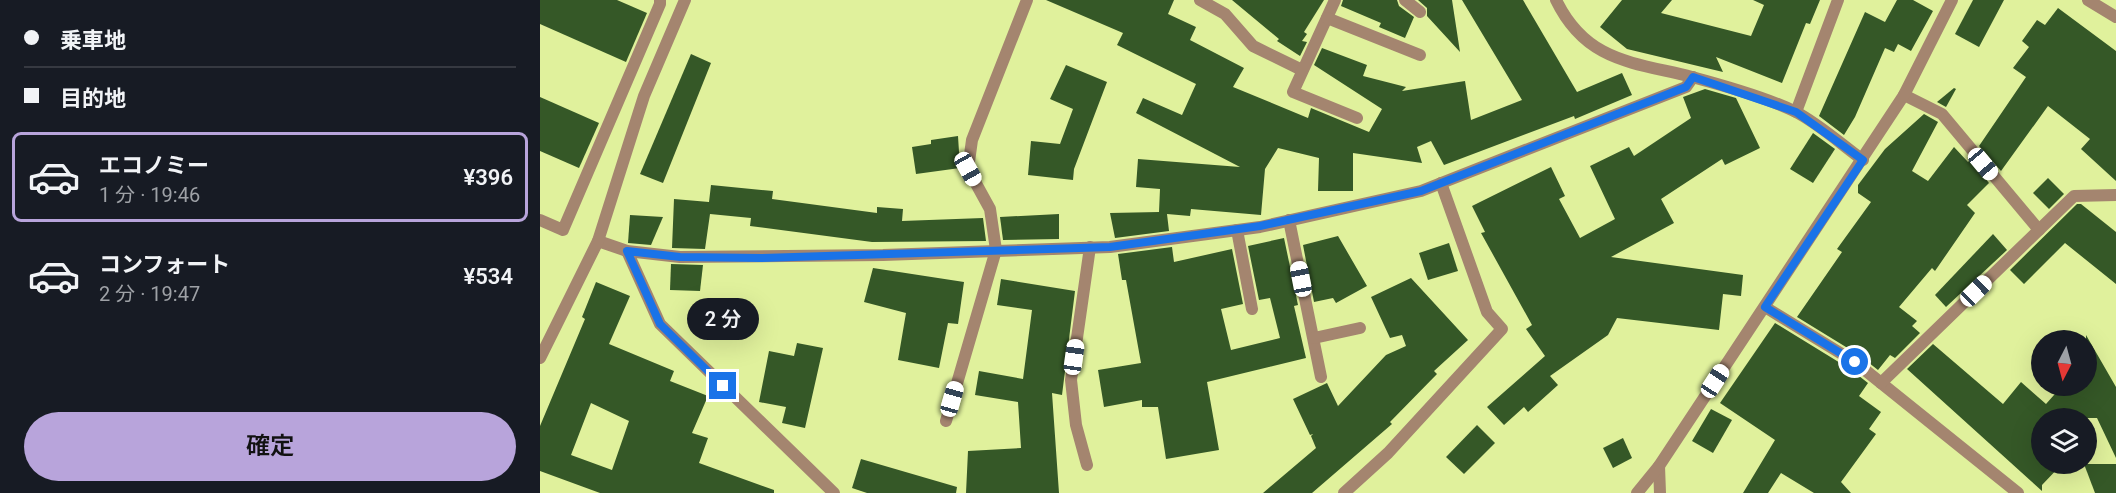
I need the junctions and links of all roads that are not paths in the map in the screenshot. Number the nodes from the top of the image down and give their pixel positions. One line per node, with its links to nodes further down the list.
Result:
1 (660, 0): 23 (street)
2 (684, 0): 27 (street)
3 (1027, 0): 29 (street)
4 (1200, 0): 15 (street)
5 (1335, 0): 13 (street)
6 (1405, 0): 11 (street)
7 (1556, 0): 16 (street)
8 (1838, 0): 18 (street)
9 (1952, 0): 17 (street)
10 (2088, 0): 12 (street)
11 (1420, 12)
12 (2116, 17)
13 (1327, 18): 14 (street); 15 (street)
14 (1420, 55)
15 (1302, 70): 19 (street)
16 (1693, 77): 18 (street); 21 (street)
17 (1904, 95): 20 (street); 26 (street)
18 (1796, 112): 20 (street)
19 (1358, 118)
20 (1863, 160): 31 (street)
21 (1441, 183): 24 (street); 42 (street)
22 (2116, 195): 26 (street)
23 (540, 220)
24 (1289, 220): 25 (street); 34 (street)
25 (1237, 230): 28 (street); 32 (street)
26 (2038, 230): 37 (street)
27 (598, 241): 30 (street); 35 (street)
28 (1090, 247): 29 (street); 39 (street)
29 (996, 250): 30 (street); 38 (street)
30 (627, 251): 41 (street)
31 (1765, 307): 37 (street); 40 (street)
32 (1252, 309)
33 (1360, 328): 34 (street)
34 (1314, 338): 36 (street)
35 (540, 358)
36 (1321, 377)
37 (1881, 382): 45 (street)
38 (946, 421)
39 (1087, 465)
40 (1659, 466): 43 (street); 44 (street)
41 (834, 493)
42 (1344, 493)
43 (1636, 493)
44 (1660, 493)
45 (2018, 493)

